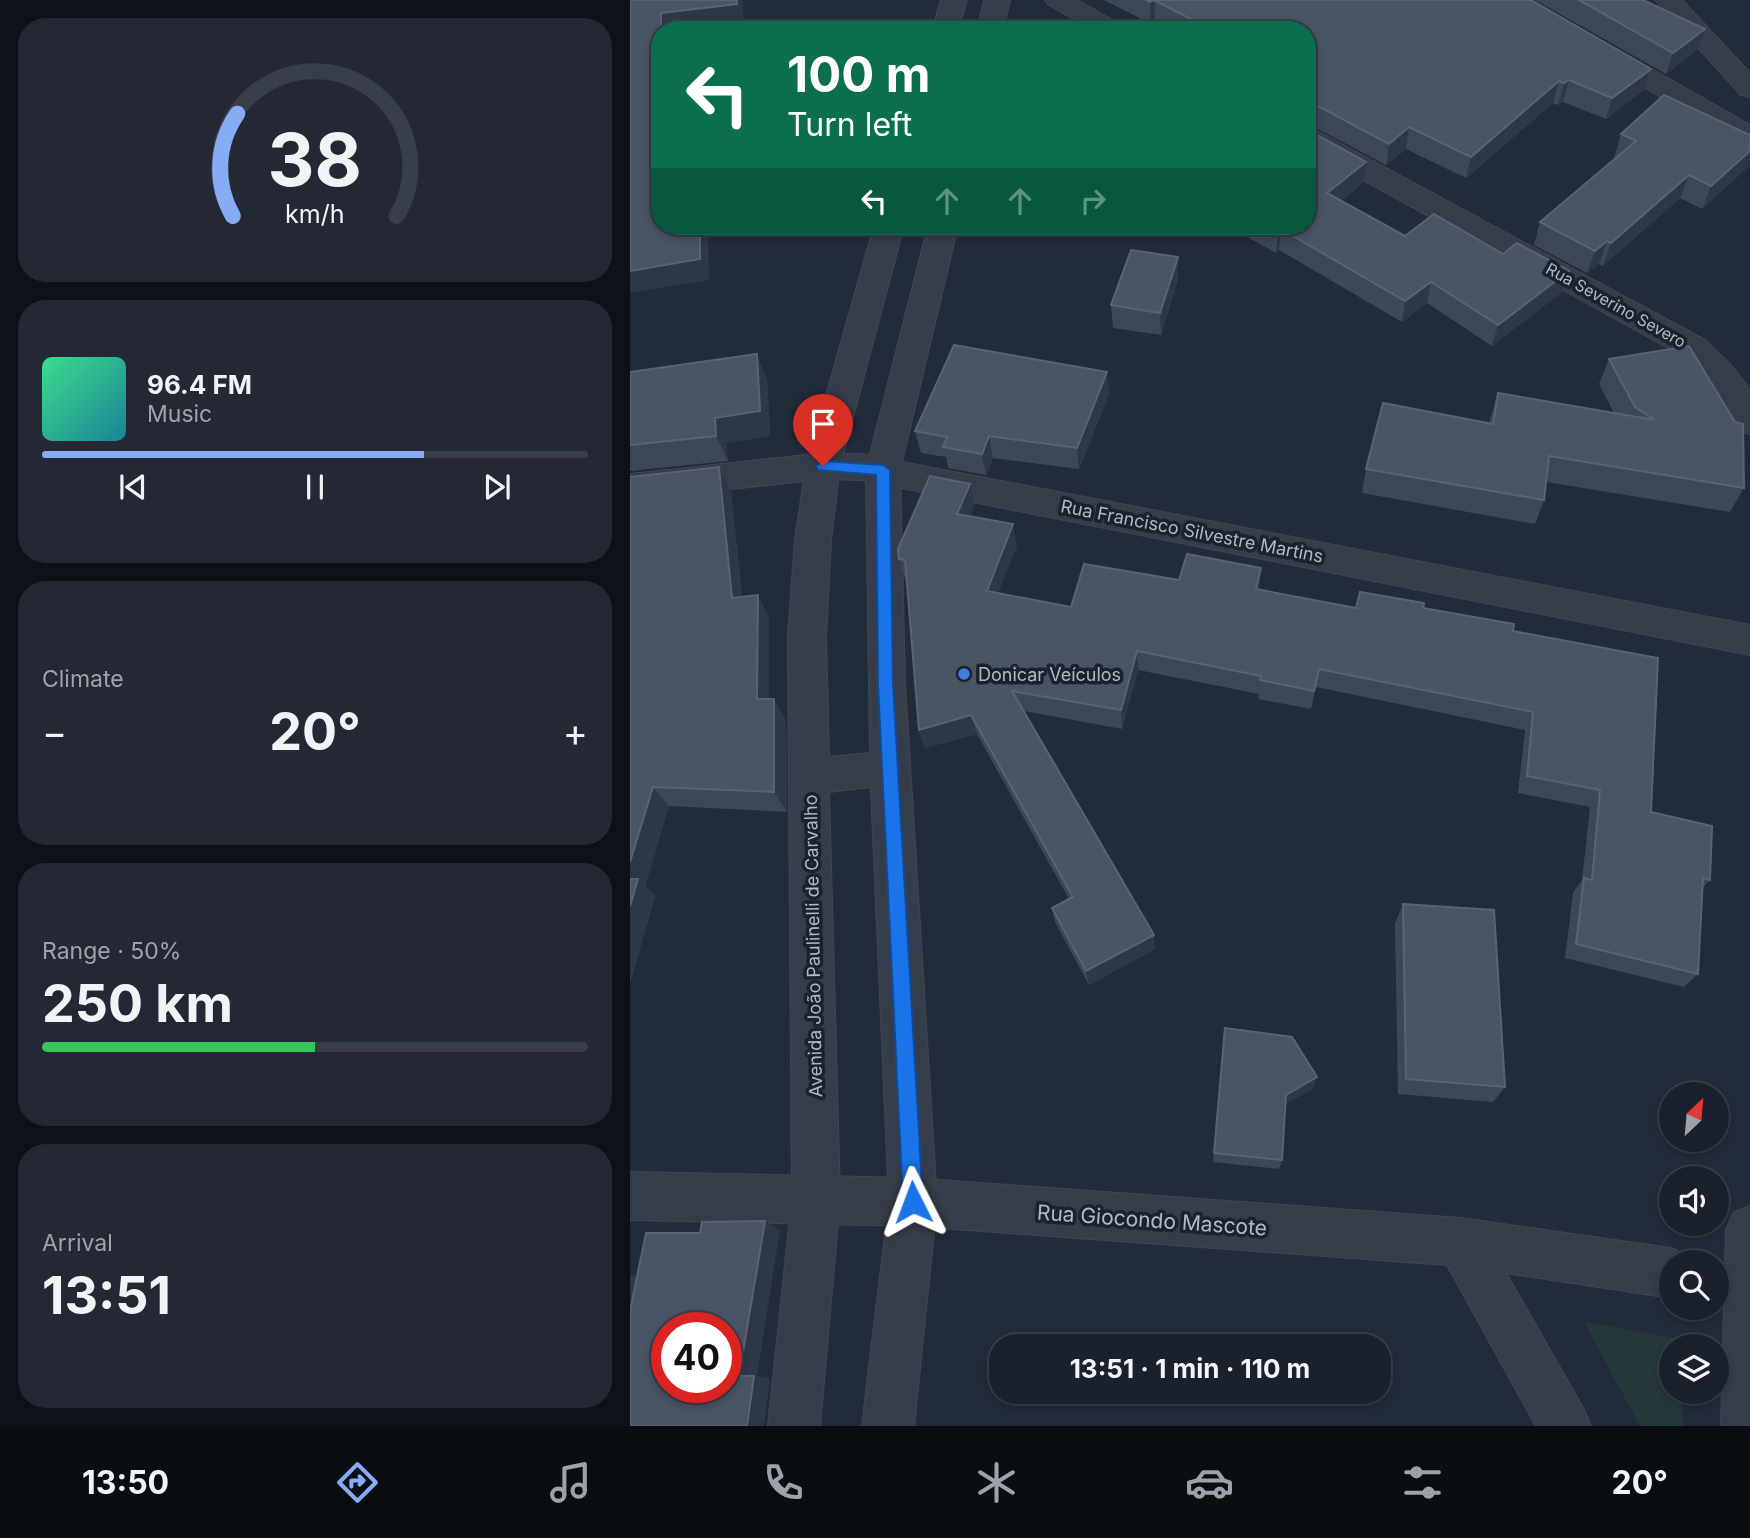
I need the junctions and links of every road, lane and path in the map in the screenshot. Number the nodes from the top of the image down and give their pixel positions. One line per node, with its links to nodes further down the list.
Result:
1 (954, 0): 6 (street)
2 (997, 0): 7 (street)
3 (1058, 0): 8 (street)
4 (1512, 0): 10 (street)
5 (1668, 0): 9 (street)
6 (948, 21)
7 (992, 21)
8 (1096, 21)
9 (1750, 89)
10 (1750, 137)
11 (1316, 141): 14 (street, Rua Severino Severo)
12 (887, 235): 15 (street, Avenida João Paulinelli de Carvalho)
13 (941, 235): 16 (street)
14 (1750, 422)
15 (823, 466): 16 (street, Rua Francisco Silvestre Martins); 17 (street, Rua Francisco Silvestre Martins); 20 (street, Avenida João Paulinelli de Carvalho)
16 (883, 470): 18 (street, Rua Francisco Silvestre Martins); 19 (street)
17 (630, 486)
18 (1750, 640)
19 (890, 768): 20 (street); 23 (street)
20 (810, 776): 22 (street, Avenida João Paulinelli de Carvalho)
21 (630, 1196): 22 (street, Rua Giocondo Mascote)
22 (816, 1199): 23 (street, Rua Giocondo Mascote); 28 (street, Avenida João Paulinelli de Carvalho)
23 (913, 1202): 25 (street, Rua Giocondo Mascote); 29 (street)
24 (1750, 1230): 27 (street)
25 (1461, 1242): 26 (street, Rua Giocondo Mascote); 30 (street)
26 (1659, 1271)
27 (1733, 1282): 31 (street)
28 (794, 1426)
29 (888, 1426)
30 (1565, 1426)
31 (1747, 1426)

